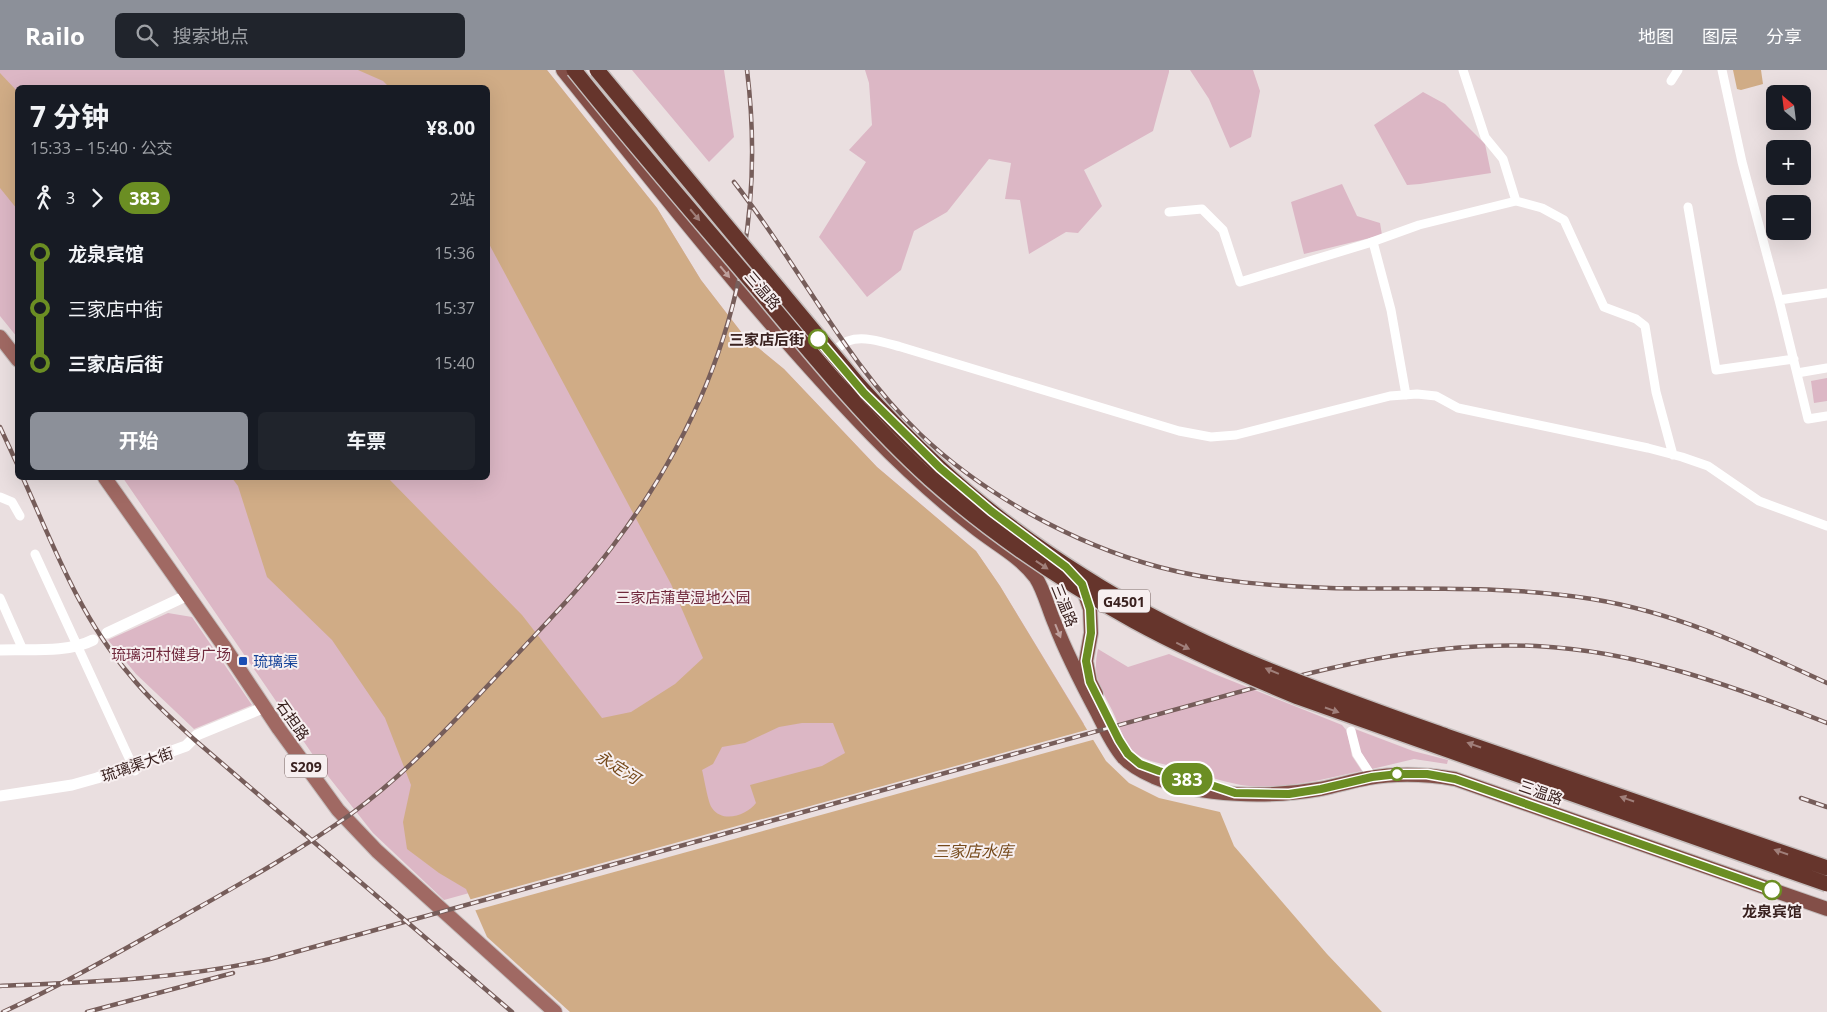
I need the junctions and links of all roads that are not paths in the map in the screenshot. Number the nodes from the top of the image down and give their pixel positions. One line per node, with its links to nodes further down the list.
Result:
1 (563, 70): 20 (highway, 三温路, one-way to 20)
2 (574, 70): 46 (highway, G4501, one-way to 46, bridge)
3 (597, 70): 8 (highway, 三温路)
4 (1463, 70): 9 (street)
5 (1678, 70): 7 (street)
6 (1722, 70): 14 (street)
7 (1671, 80)
8 (627, 107): 16 (highway, 三温路); 24 (highway, bridge)
9 (1516, 201): 12 (street); 25 (street)
10 (1688, 207): 18 (street)
11 (1169, 212): 12 (street)
12 (1373, 242): 22 (street)
13 (1827, 293): 14 (street)
14 (1779, 300): 18 (street)
15 (0, 337): 17 (main road)
16 (831, 355): 20 (street); 22 (street); 24 (highway, 三温路)
17 (15, 356)
18 (1794, 359): 21 (street)
19 (1827, 368): 21 (street)
20 (812, 371): 43 (highway, 三温路, one-way to 43)
21 (1797, 374): 23 (street)
22 (1406, 394): 25 (street)
23 (1827, 416)
24 (899, 428): 30 (highway, 三温路)
25 (1673, 455): 29 (street)
26 (107, 480): 32 (main road, 石担路 / S209)
27 (0, 497): 28 (street)
28 (20, 516)
29 (1827, 526)
30 (1046, 552): 43 (highway, 三温路); 45 (highway, G4501, one-way to 30, bridge)
31 (35, 554): 36 (street)
32 (188, 595): 34 (street); 39 (main road, 石担路 / S209)
33 (0, 598): 38 (street)
34 (107, 633)
35 (94, 640): 36 (street)
36 (77, 646): 38 (street); 41 (street)
37 (0, 650): 38 (street)
38 (23, 650)
39 (264, 707): 41 (street, 琉璃渠大街); 48 (main road, 石担路 / S209)
40 (1352, 731): 42 (street)
41 (134, 768): 44 (street, 琉璃渠大街)
42 (1372, 777): 43 (highway, 三温路); 47 (highway, 三温路)
43 (1235, 793)
44 (0, 796)
45 (1827, 868)
46 (1827, 884)
47 (1825, 908)
48 (555, 1012)

